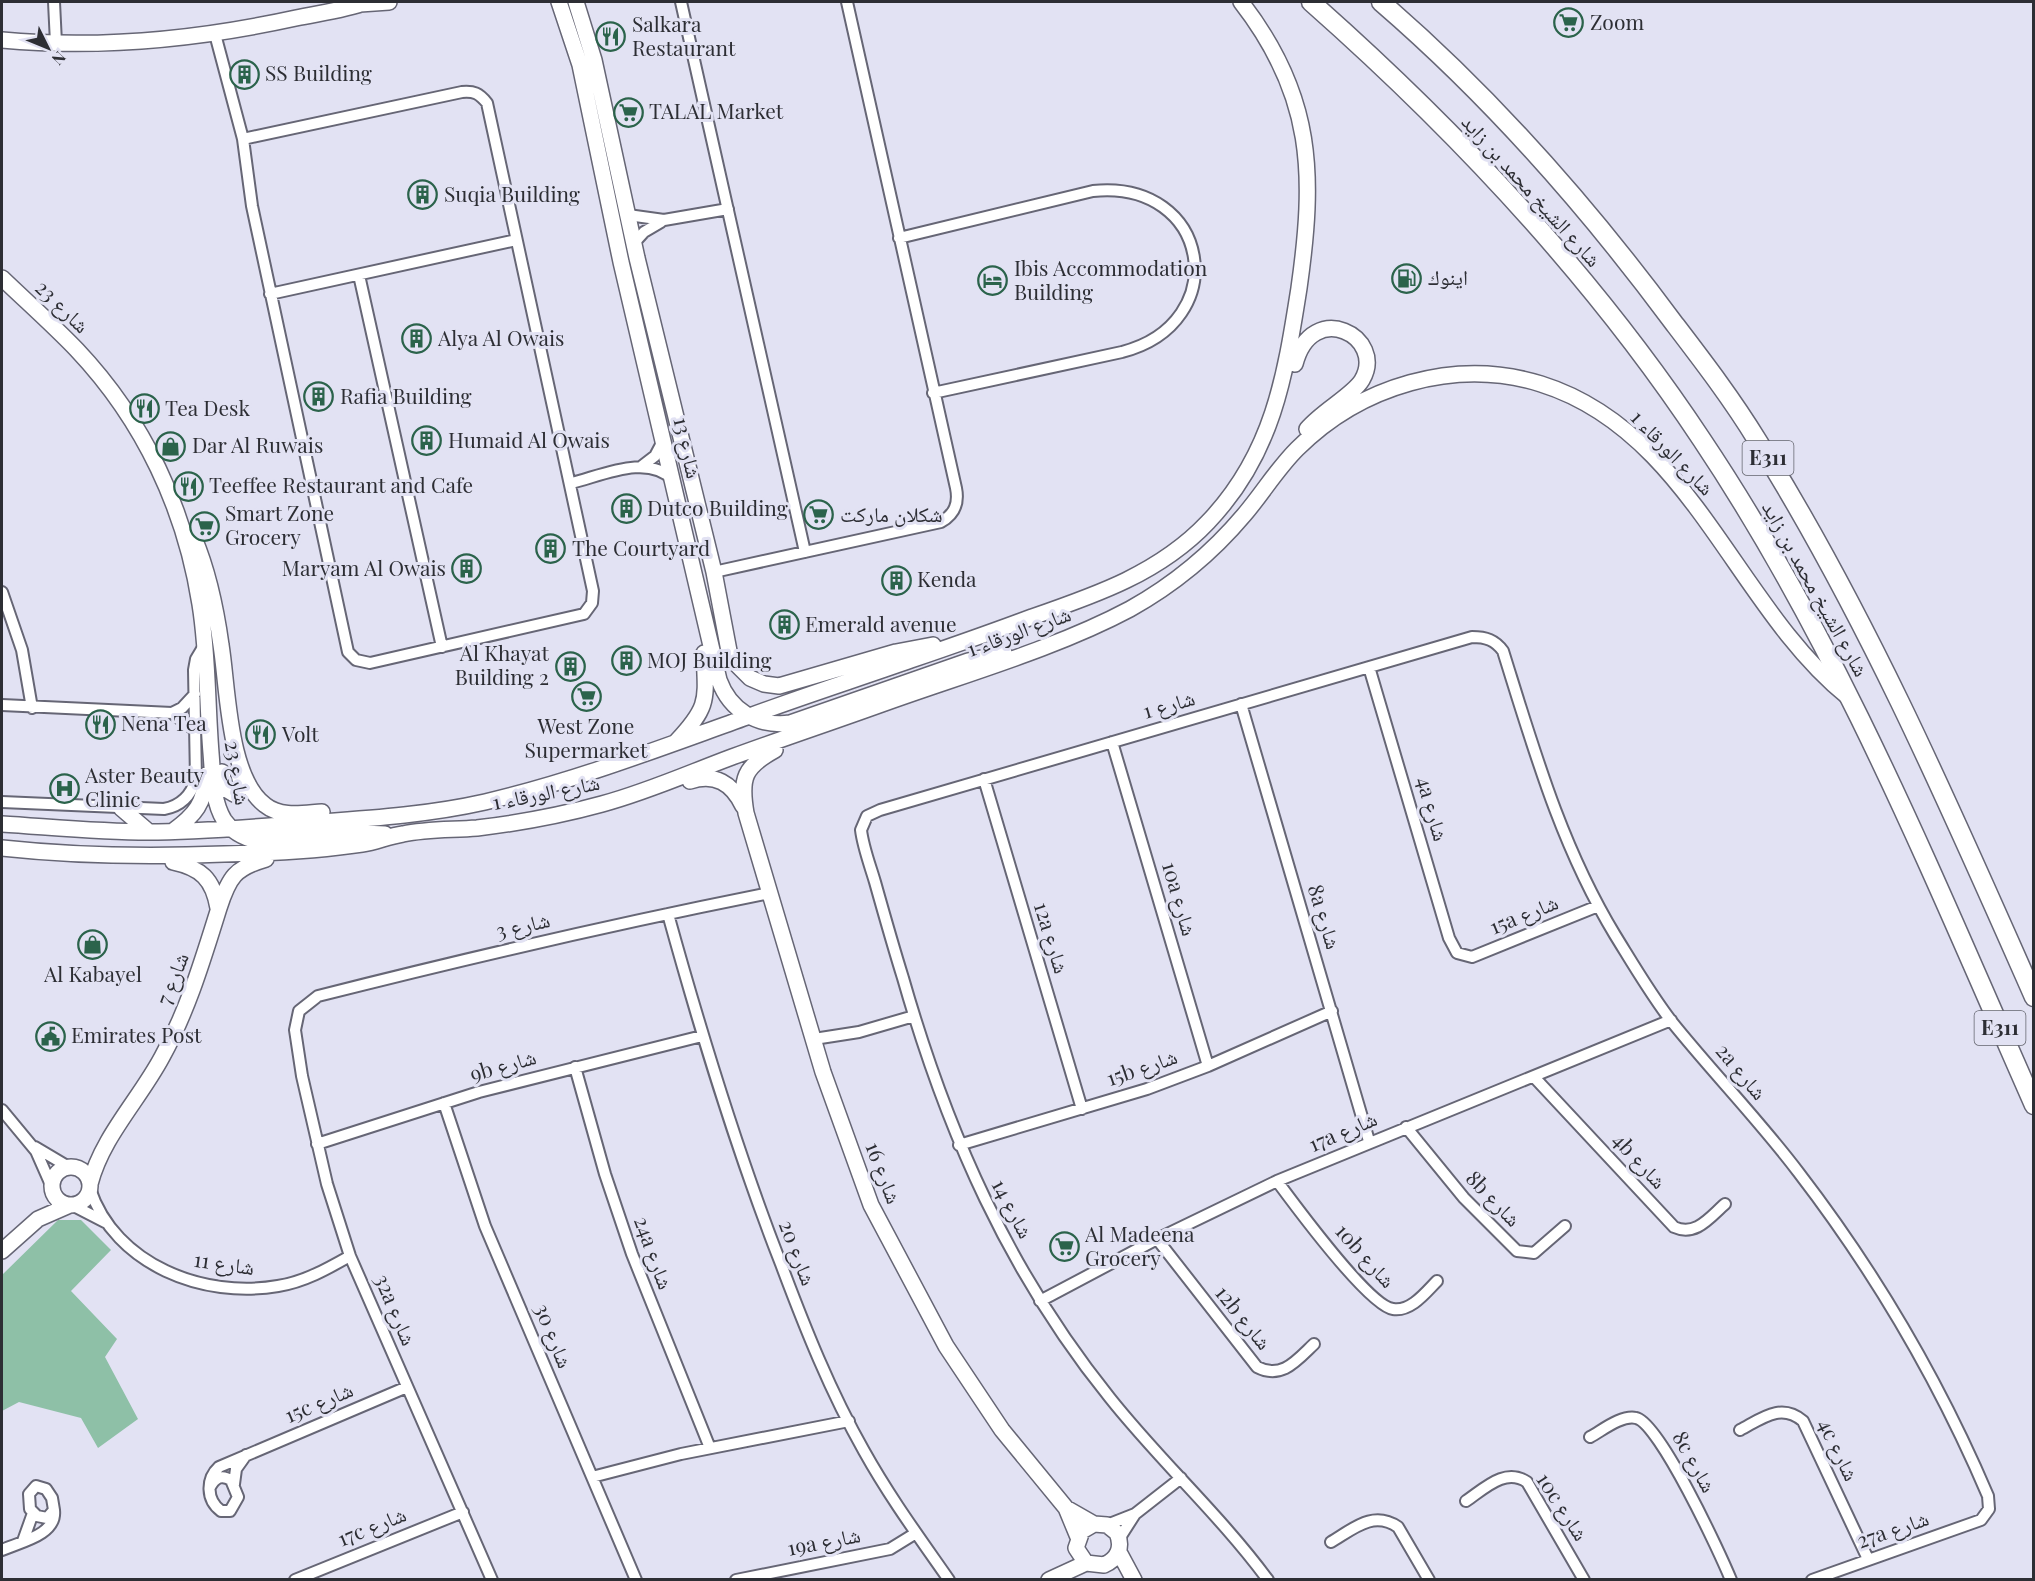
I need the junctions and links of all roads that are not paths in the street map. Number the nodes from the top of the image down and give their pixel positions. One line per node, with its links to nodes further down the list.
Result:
1 (54, 2): 13 (street)
2 (389, 2): 10 (street)
3 (558, 2): 26 (street, شارع 13)
4 (576, 2): 16 (street, شارع 13)
5 (681, 2): 15 (street)
6 (848, 2): 18 (street)
7 (1242, 2): 25 (street, شارع الورقاء 1)
8 (1311, 2): 44 (highway, شارع الشيخ محمد بن زايد / E311)
9 (1381, 2): 76 (highway, شارع الشيخ محمد بن زايد / E311)
10 (363, 3): 11 (street)
11 (219, 33): 13 (street); 14 (street)
12 (2, 40): 13 (street)
13 (52, 43)
14 (243, 139): 19 (street); 23 (street)
15 (728, 208): 17 (street); 32 (street)
16 (628, 215): 17 (street); 20 (street, شارع 13)
17 (664, 220): 20 (street)
18 (899, 238): 24 (street); 24 (street)
19 (516, 240): 21 (street); 30 (street)
20 (634, 243): 33 (street, شارع 13)
21 (359, 275): 23 (street); 39 (street)
22 (2, 278): 31 (street, شارع 23)
23 (270, 294): 39 (street)
24 (933, 393): 32 (street)
25 (1268, 430): 27 (street); 37 (street, شارع الورقاء 1)
26 (663, 441): 28 (street); 29 (street, شارع 13)
27 (1293, 452): 40 (street, شارع الورقاء 1); 44 (street, شارع الورقاء 1)
28 (641, 466): 29 (street); 30 (street)
29 (673, 480): 35 (street, شارع 13)
30 (571, 483): 39 (street)
31 (170, 489): 38 (street, شارع 23); 50 (street, شارع 23)
32 (805, 552): 33 (street)
33 (714, 572): 37 (street, شارع 13)
34 (2, 592): 47 (street)
35 (706, 629): 49 (street, شارع 13); 54 (street)
36 (1490, 639): 41 (street, شارع 1); 72 (street, 2a شارع)
37 (960, 643): 49 (street, شارع الورقاء 1)
38 (205, 644): 42 (street, شارع 23); 43 (street)
39 (442, 647)
40 (1028, 651): 49 (street, شارع 13); 52 (street, شارع الورقاء 1)
41 (1370, 667): 46 (street, شارع 1); 75 (street, 4a شارع)
42 (207, 677): 50 (street); 55 (street, شارع 23)
43 (195, 694): 48 (street); 51 (street)
44 (1848, 697): 87 (highway, شارع الشيخ محمد بن زايد / E311)
45 (2, 705): 47 (street)
46 (1241, 705): 53 (street, شارع 1); 77 (street, 8a شارع)
47 (32, 708): 48 (street)
48 (172, 713): 51 (street)
49 (748, 716): 54 (street, شارع الورقاء 1)
50 (230, 724): 61 (street, شارع 23)
51 (195, 730): 59 (street)
52 (801, 734): 57 (street, شارع الورقاء 1); 60 (street, شارع 16)
53 (1112, 742): 56 (street, شارع 1); 83 (street, 10a شارع)
54 (674, 744): 61 (street, شارع الورقاء 1)
55 (210, 746): 64 (street, شارع 23); 65 (street)
56 (984, 779): 62 (street, شارع 1); 88 (street, 12a شارع)
57 (646, 791): 60 (street, شارع 16); 67 (street, شارع الورقاء 1)
58 (2, 802): 59 (street)
59 (121, 808): 66 (street)
60 (746, 813): 71 (street, شارع 16)
61 (397, 816): 64 (street, شارع الورقاء 1)
62 (863, 823): 78 (street, شارع 14)
63 (2, 824): 66 (street, شارع الورقاء 1)
64 (232, 829): 65 (street, شارع الورقاء 1); 67 (street, شارع 23)
65 (173, 831): 66 (street, شارع الورقاء 1)
66 (149, 832)
67 (393, 836): 69 (street, شارع الورقاء 1)
68 (2, 848): 70 (street, شارع الورقاء 1)
69 (283, 852): 70 (street, شارع الورقاء 1); 73 (street, شارع 7)
70 (152, 857): 73 (street)
71 (769, 889): 74 (street, شارع 3); 81 (street, شارع 16)
72 (1598, 906): 75 (street, 15a شارع); 79 (street, 2a شارع)
73 (219, 909): 95 (street, شارع 7)
74 (668, 914): 80 (street, شارع 20); 82 (street, شارع 3)
75 (1465, 957)
76 (2034, 997)
77 (1332, 1011): 83 (street, 15b شارع); 91 (street, 8a شارع)
78 (914, 1016): 81 (street); 94 (street, شارع 14)
79 (1671, 1020): 85 (street, 17a شارع); 127 (street, 2a شارع)
80 (702, 1036): 84 (street, 9b شارع); 112 (street, شارع 20)
81 (815, 1044): 122 (street, شارع 16)
82 (298, 1045): 93 (street, 32a شارع)
83 (1208, 1066): 88 (street, 15b شارع)
84 (575, 1067): 86 (street, 9b شارع); 115 (street, 24a شارع)
85 (1534, 1077): 90 (street, 17a شارع); 100 (street, 4b شارع)
86 (444, 1103): 93 (street, 9b شارع); 118 (street, شارع 30)
87 (2034, 1105)
88 (1082, 1109): 94 (street, 15b شارع)
89 (2, 1110): 92 (street)
90 (1406, 1127): 91 (street, 17a شارع); 104 (street, 8b شارع)
91 (1369, 1141): 97 (street, 17a شارع)
92 (30, 1143): 96 (street); 98 (street)
93 (317, 1144): 107 (street, 32a شارع)
94 (959, 1145): 109 (street, شارع 14)
95 (101, 1150): 96 (street, شارع 7); 99 (street, شارع 7)
96 (68, 1166): 98 (street); 99 (street)
97 (1277, 1181): 105 (street, 17a شارع); 108 (street, 10b شارع)
98 (51, 1186): 101 (street); 102 (street)
99 (90, 1187): 101 (street); 103 (street, شارع 11)
100 (1725, 1204)
101 (71, 1205): 102 (street); 103 (street, شارع 11)
102 (38, 1220): 106 (street)
103 (105, 1222): 107 (street, شارع 11)
104 (1565, 1226)
105 (1157, 1239): 109 (street, 17a شارع); 110 (street, 12b شارع)
106 (2, 1251)
107 (350, 1256): 111 (street, 32a شارع)
108 (1437, 1281)
109 (1040, 1301): 117 (street, شارع 14)
110 (1314, 1344)
111 (407, 1387): 116 (street, 15c شارع); 124 (street, 32a شارع)
112 (849, 1421): 115 (street); 129 (street, شارع 20)
113 (1740, 1430): 135 (street, 4c شارع)
114 (1590, 1437): 148 (street, 8c شارع)
115 (710, 1448): 118 (street)
116 (246, 1455): 119 (street); 120 (street, 15c شارع)
117 (1179, 1476): 126 (street); 145 (street, شارع 14)
118 (592, 1477): 141 (street, شارع 30)
119 (234, 1484): 120 (street); 120 (street)
120 (210, 1487)
121 (1466, 1501): 147 (street, 10c شارع)
122 (1066, 1508): 128 (street, شارع 16); 132 (street, شارع 16)
123 (54, 1510): 125 (street); 125 (street); 130 (street)
124 (463, 1512): 139 (street, 17c شارع); 140 (street, 32a شارع)
125 (33, 1513): 130 (street)
126 (1135, 1514): 128 (street); 133 (street)
127 (1986, 1515): 135 (street, 27a شارع)
128 (1100, 1524): 132 (street); 133 (street)
129 (916, 1533): 142 (street, 19a شارع); 143 (street, شارع 20)
130 (23, 1541): 134 (street)
131 (1331, 1542): 146 (street)
132 (1077, 1543): 136 (street); 138 (street)
133 (1119, 1545): 137 (street); 144 (street)
134 (2, 1550)
135 (1868, 1559): 149 (street, 27a شارع)
136 (1086, 1563): 137 (street); 138 (street)
137 (1104, 1565): 144 (street)
138 (1051, 1578)
139 (295, 1580)
140 (492, 1580)
141 (636, 1580)
142 (736, 1580)
143 (949, 1580)
144 (1132, 1580)
145 (1268, 1580)
146 (1429, 1580)
147 (1584, 1580)
148 (1731, 1580)
149 (1812, 1580)

